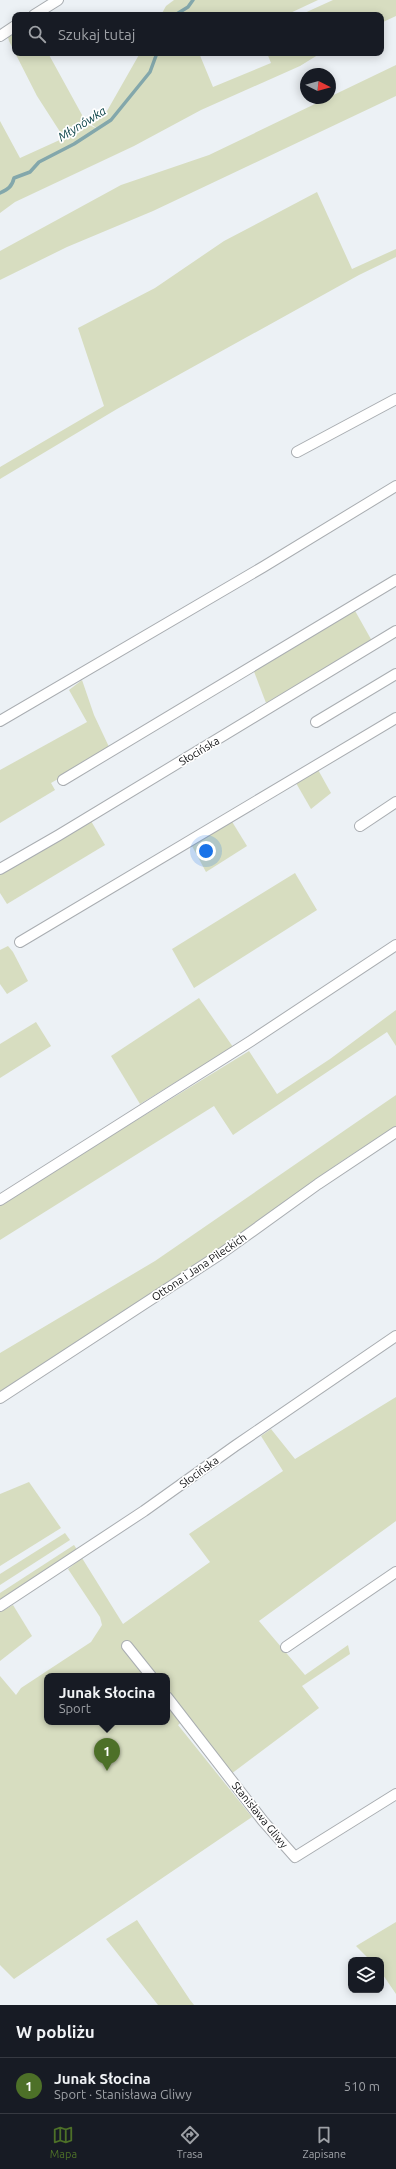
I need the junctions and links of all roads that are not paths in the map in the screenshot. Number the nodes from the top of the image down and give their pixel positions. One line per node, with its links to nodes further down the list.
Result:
1 (58, 0): 2 (street)
2 (39, 12)
3 (12, 28): 4 (street)
4 (0, 36)
5 (396, 399): 6 (street)
6 (297, 452)
7 (396, 486): 12 (street)
8 (396, 580): 14 (street)
9 (396, 631): 17 (street, Słocińska)
10 (396, 674): 13 (street)
11 (396, 718): 18 (street)
12 (0, 721)
13 (316, 722)
14 (63, 780)
15 (396, 802): 16 (street)
16 (360, 826)
17 (0, 869)
18 (20, 942)
19 (396, 945): 21 (street)
20 (396, 1132): 23 (street, Ottona i Jana Pileckich)
21 (0, 1200)
22 (396, 1336): 25 (street, Słocińska)
23 (0, 1398)
24 (396, 1572): 27 (street)
25 (0, 1606)
26 (127, 1646): 28 (street)
27 (286, 1647)
28 (149, 1673)
29 (170, 1701): 30 (street, Stanisława Gliwy)
30 (396, 1794)

